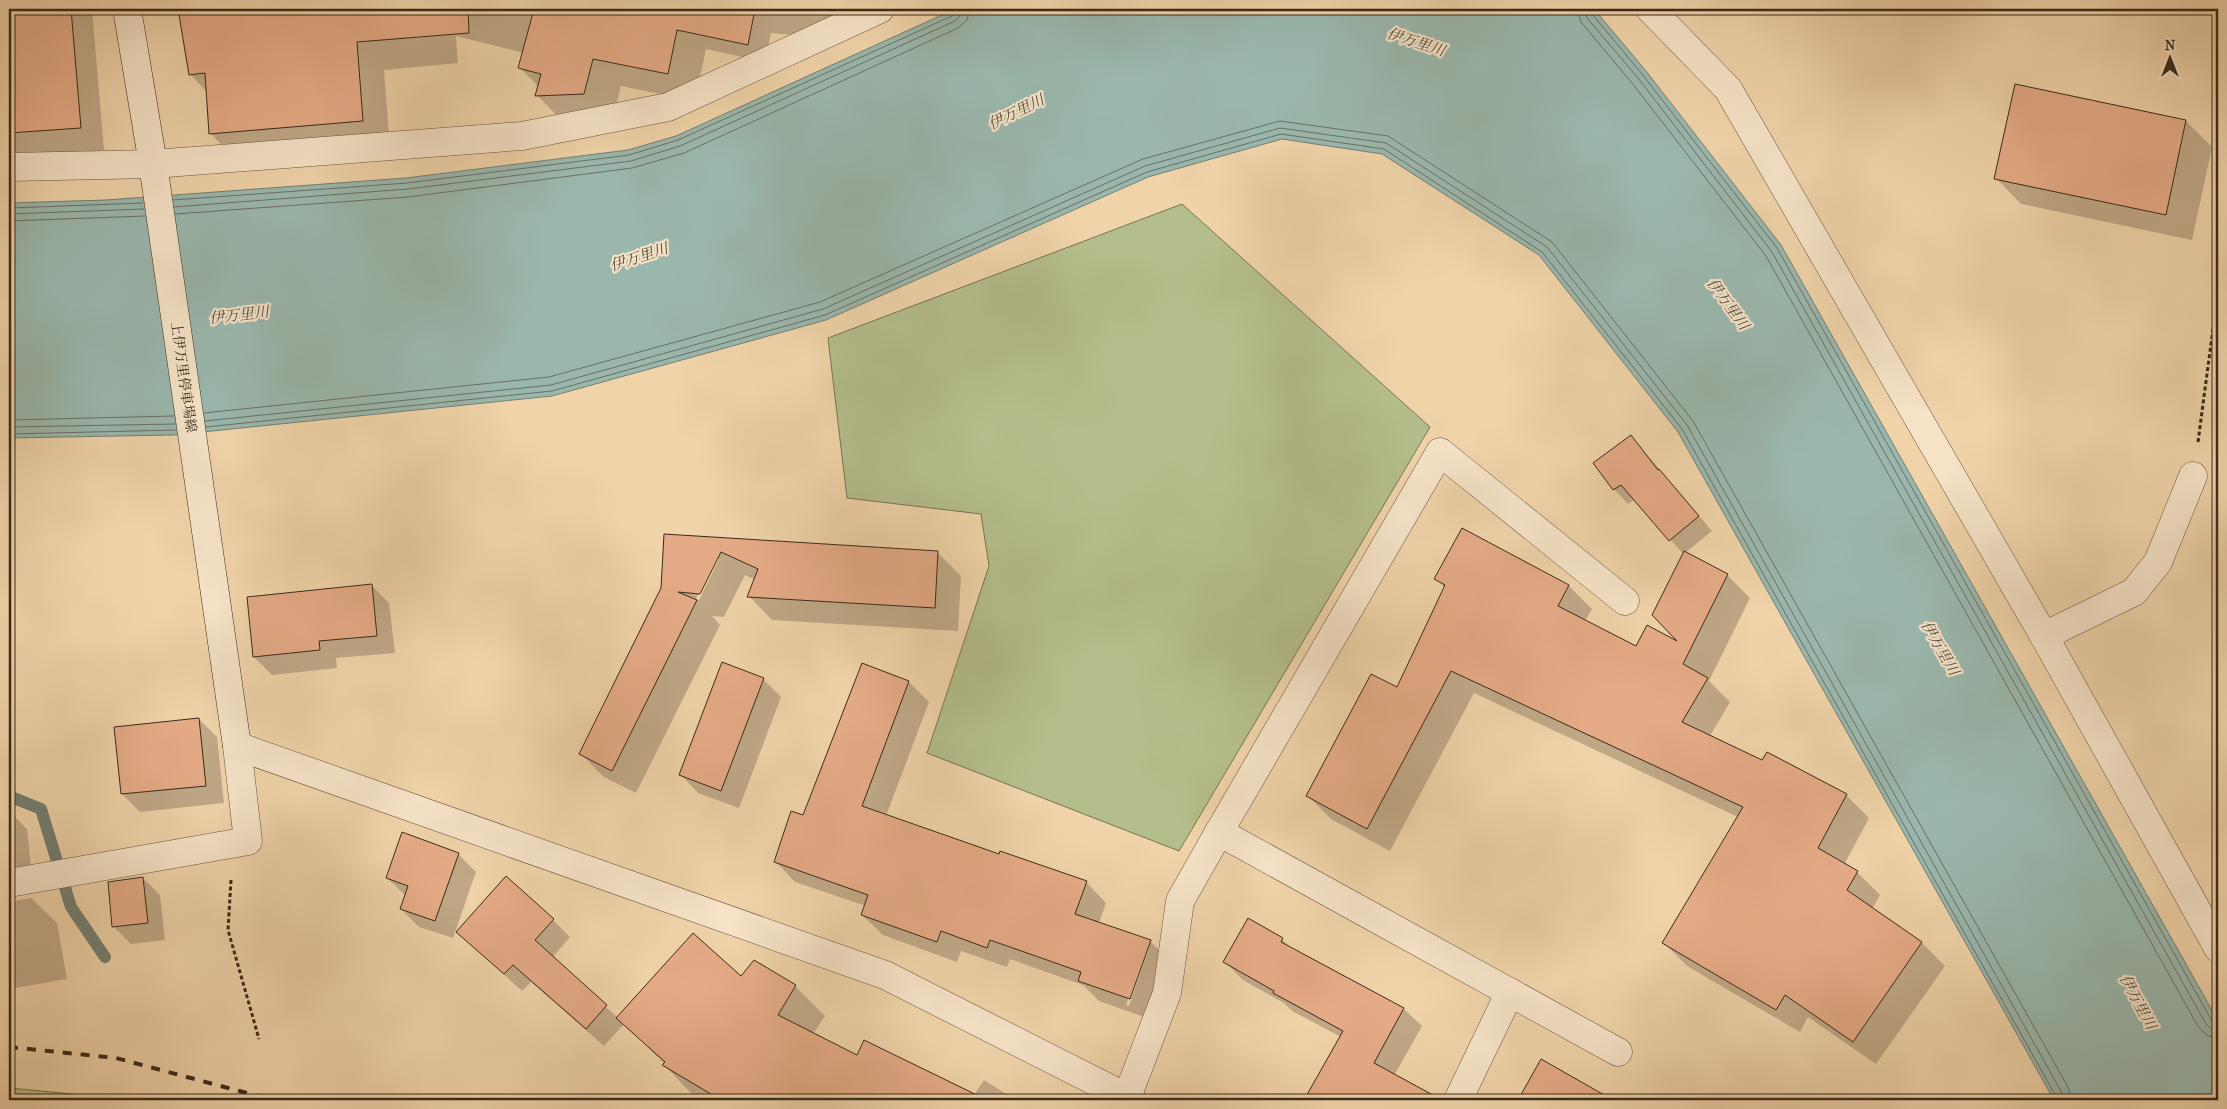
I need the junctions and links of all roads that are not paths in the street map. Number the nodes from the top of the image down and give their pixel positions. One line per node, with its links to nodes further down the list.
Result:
1 (127, 9): 4 (street, 上伊万里停車場線)
2 (880, 9): 4 (street)
3 (1650, 9): 8 (street)
4 (153, 164): 5 (street); 9 (street, 上伊万里停車場線)
5 (9, 167)
6 (2193, 476): 8 (street)
7 (1625, 601): 10 (street)
8 (2044, 636): 12 (street)
9 (236, 746): 11 (street, 上伊万里停車場線); 15 (street)
10 (1219, 832): 13 (street); 15 (street)
11 (9, 884)
12 (2218, 948)
13 (1510, 992): 14 (street); 16 (street)
14 (1618, 1052)
15 (1130, 1099)
16 (1458, 1100)

